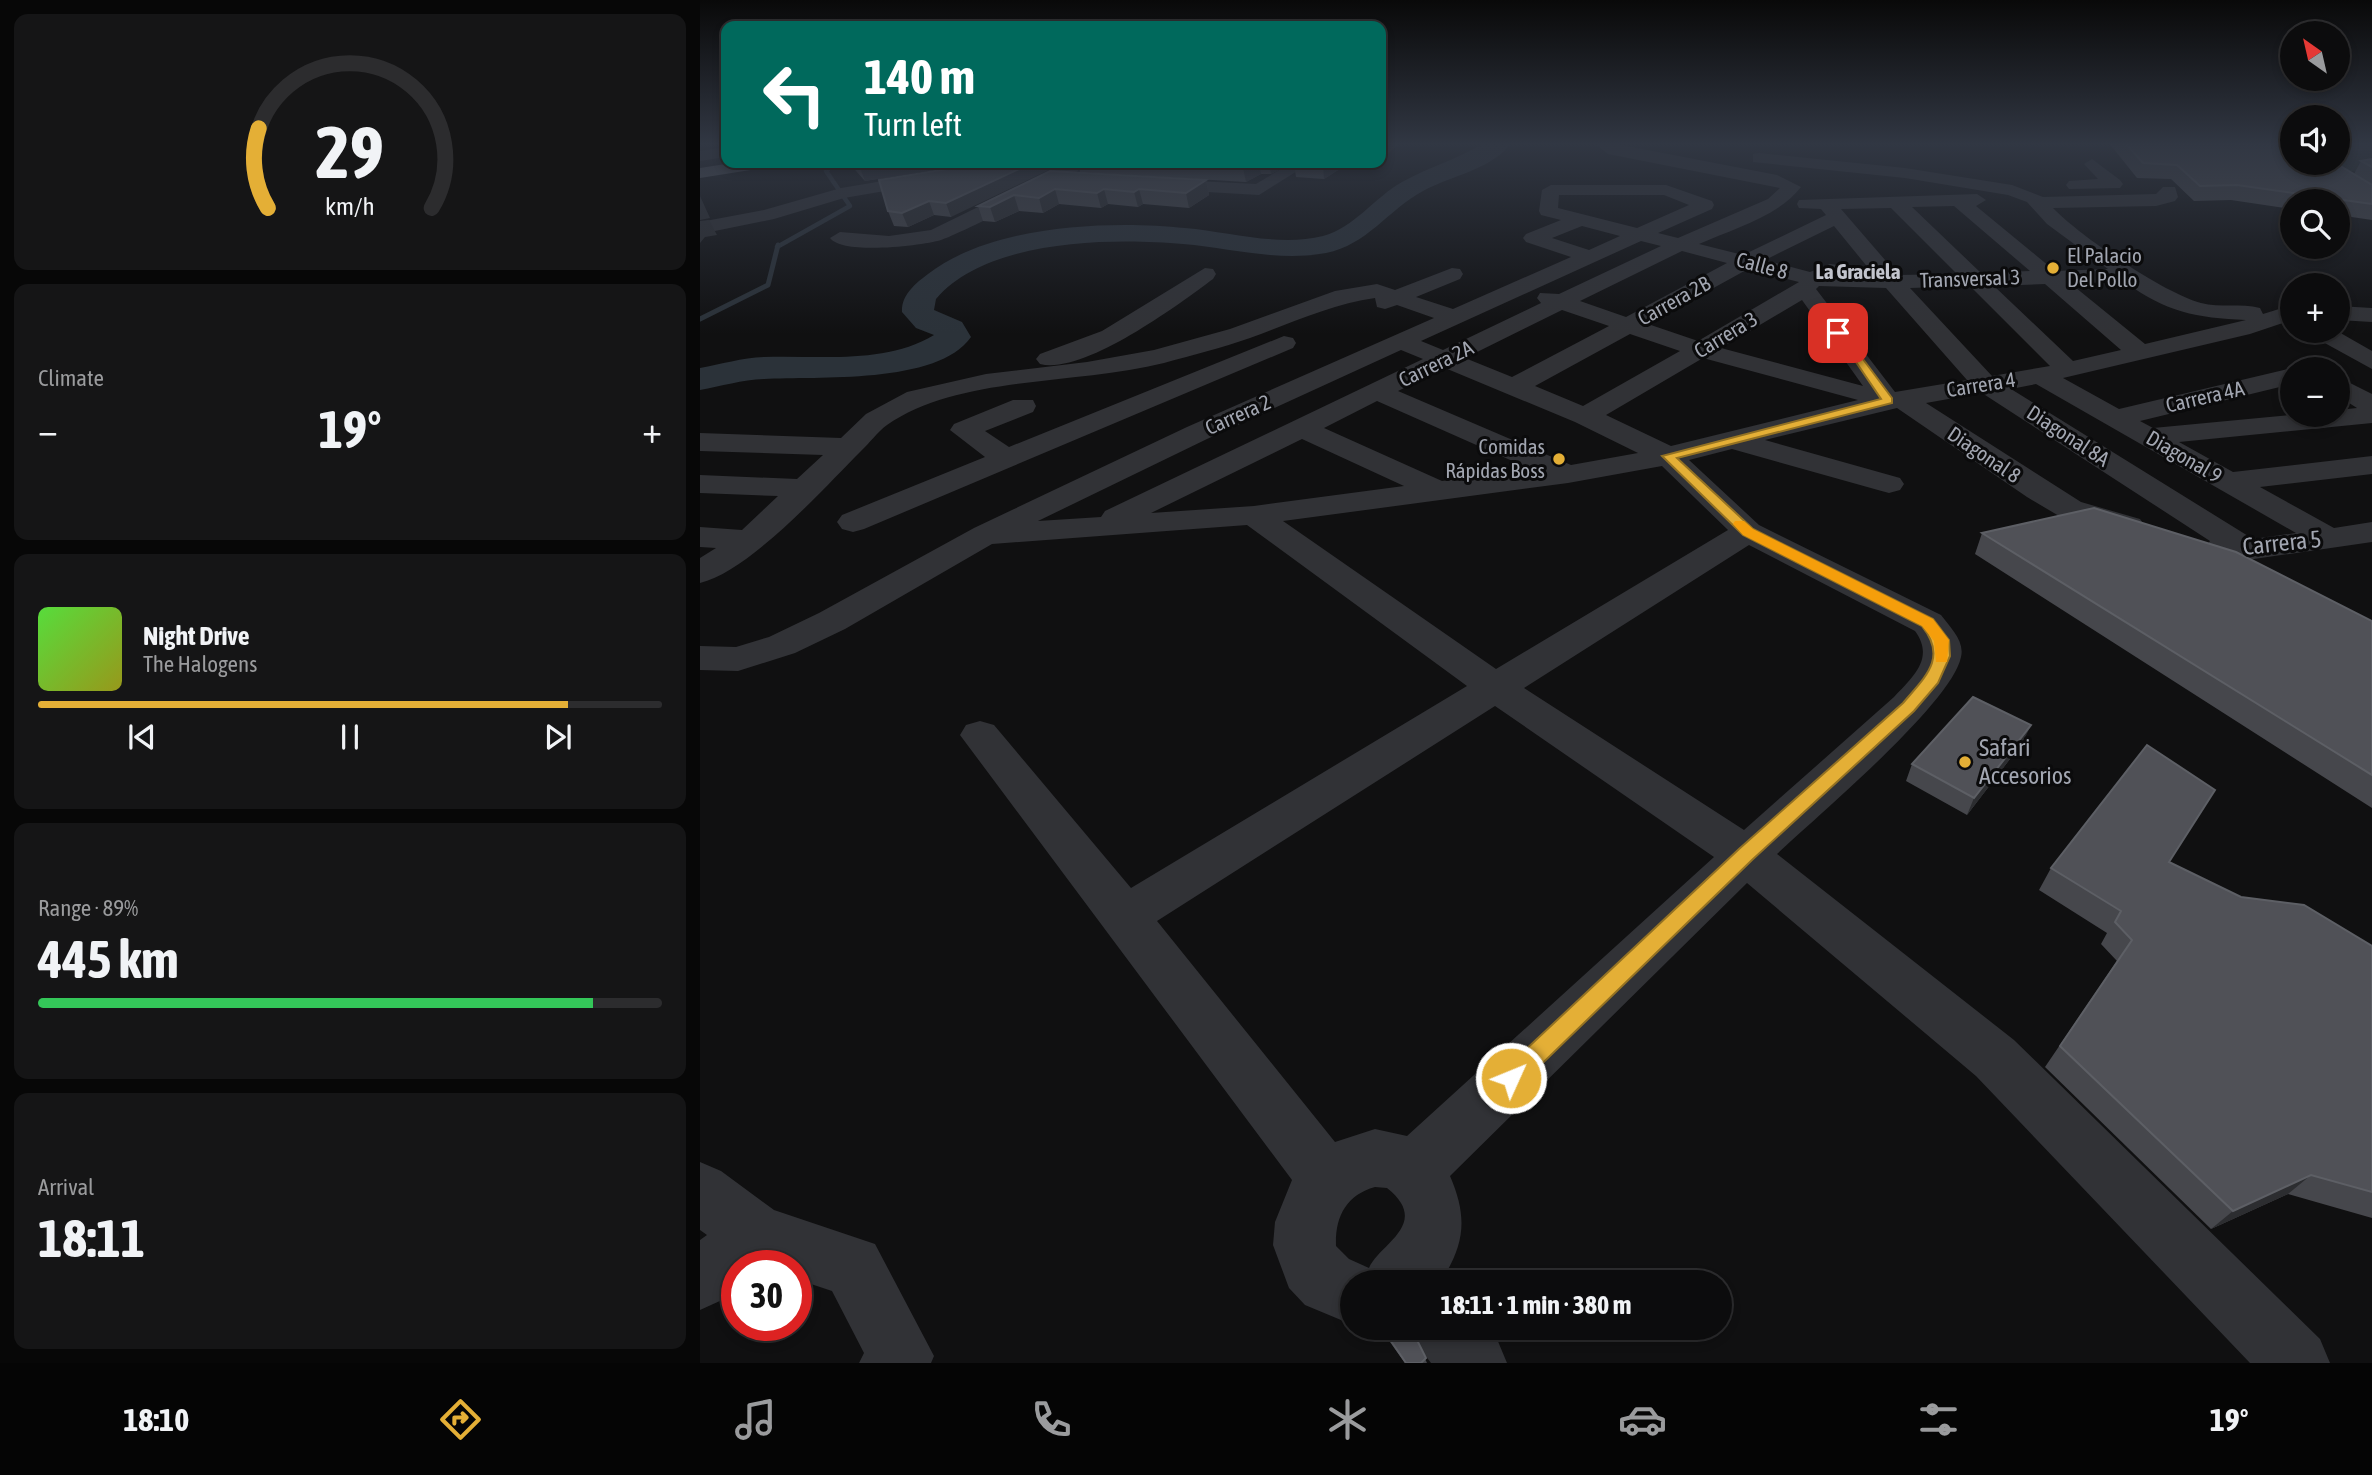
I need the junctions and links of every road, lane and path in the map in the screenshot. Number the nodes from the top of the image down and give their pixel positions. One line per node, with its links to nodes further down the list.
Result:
1 (795, 207): 13 (street)
2 (993, 207): 15 (street)
3 (1663, 207): 12 (street, Calle 8)
4 (1701, 207): 14 (street, Carrera 2)
5 (1767, 207): 16 (street, Carrera 2A)
6 (1800, 207): 11 (street)
7 (1854, 207): 11 (street)
8 (1922, 207): 24 (street, Diagonal 9)
9 (1965, 207): 23 (street)
10 (2039, 207): 22 (street)
11 (1831, 211): 17 (street, Diagonal 8A); 19 (street, Carrera 2B)
12 (1581, 219): 14 (street, Calle 8); 18 (street)
13 (700, 228)
14 (1639, 233): 16 (street, Calle 8); 18 (street, Carrera 2)
15 (840, 238)
16 (1681, 244): 19 (street, Calle 8); 29 (street, Carrera 2A)
17 (1864, 251): 25 (street, Diagonal 8A); 26 (street, Carrera 3)
18 (1588, 256): 27 (street, Carrera 2)
19 (1745, 262): 26 (street, Calle 8); 35 (street, Carrera 2B)
20 (1205, 274): 46 (street)
21 (1452, 274): 28 (street)
22 (2130, 275): 23 (street, Transversal 3); 30 (street)
23 (2047, 277): 24 (street, Transversal 3); 41 (street)
24 (1972, 279): 25 (street, Transversal 3); 45 (street, Diagonal 9)
25 (1894, 282): 26 (street, Calle 8); 47 (street, Diagonal 8A)
26 (1809, 284): 40 (street, Carrera 3); 51 (street, Diagonal 8)
27 (1519, 287): 29 (street); 34 (street, Carrera 2)
28 (1386, 294): 34 (street); 46 (street); 52 (street)
29 (1562, 304): 35 (street); 43 (street, Carrera 2A)
30 (2280, 313)
31 (2350, 314): 32 (street)
32 (2372, 315)
33 (2280, 317): 36 (street, Carrera 4)
34 (1456, 318): 37 (street, Carrera 2)
35 (1630, 326): 40 (street); 48 (street, Carrera 2B)
36 (2242, 329): 38 (street); 41 (street, Carrera 4)
37 (1402, 342): 43 (street); 59 (street, Carrera 2)
38 (2265, 342)
39 (2343, 343): 42 (street)
40 (1702, 350): 51 (street); 56 (street, Carrera 3)
41 (2140, 353): 45 (street, Carrera 4)
42 (2369, 357)
43 (1445, 359): 48 (street); 49 (street, Carrera 2A)
44 (2280, 369): 57 (street, Carrera 4A)
45 (2054, 372): 47 (street, Carrera 4); 57 (street, Diagonal 9)
46 (1007, 379): 63 (street)
47 (1984, 383): 51 (street, Carrera 4); 83 (street, Diagonal 8A)
48 (1514, 387): 56 (street)
49 (1378, 392): 58 (street, Carrera 2A); 67 (street)
50 (2350, 392): 53 (street)
51 (1894, 399): 61 (street, Carrera 4); 73 (street, Diagonal 8)
52 (1141, 402): 59 (street); 65 (street)
53 (2372, 405)
54 (1023, 406): 65 (street)
55 (2372, 415): 60 (street)
56 (1586, 416): 64 (street)
57 (2117, 418): 60 (street, Diagonal 9)
58 (1301, 428): 72 (street); 76 (street, Carrera 2A)
59 (1197, 433): 79 (street, Carrera 2)
60 (2149, 437): 68 (street, Diagonal 9)
61 (1735, 441): 64 (street, Carrera 4); 70 (street)
62 (700, 442): 63 (street)
63 (850, 447): 71 (street)
64 (1668, 456): 67 (street, Carrera 4); 77 (street)
65 (1006, 458): 75 (street)
66 (2372, 465): 68 (street)
67 (1568, 474): 72 (street, Carrera 4)
68 (2229, 482): 81 (street, Diagonal 9)
69 (700, 484): 71 (street)
70 (1889, 484)
71 (807, 488): 82 (street)
72 (1441, 492): 74 (street, Carrera 4)
73 (2070, 509): 83 (street, Carrera 5)
74 (1254, 515): 76 (street, Carrera 4); 86 (street)
75 (853, 522)
76 (1098, 526): 79 (street, Carrera 4)
77 (1748, 532): 86 (street); 88 (street)
78 (2372, 532): 81 (street, Carrera 5)
79 (985, 535): 85 (street, Carrera 2)
80 (700, 537): 82 (street)
81 (2328, 538): 83 (street, Carrera 5)
82 (750, 540): 84 (street)
83 (2247, 551)
84 (700, 573)
85 (700, 658)
86 (1497, 689): 88 (street); 89 (street)
87 (980, 735): 89 (street)
88 (1746, 855): 90 (street); 100 (street)
89 (1125, 916): 91 (street)
90 (1413, 1171): 91 (street); 94 (street)
91 (1327, 1179): 96 (street)
92 (700, 1192): 93 (street)
93 (758, 1236): 95 (street); 98 (street)
94 (1407, 1270)
95 (700, 1278)
96 (1340, 1290)
97 (1455, 1340): 99 (street)
98 (893, 1363)
99 (1473, 1363)
100 (2296, 1363)

